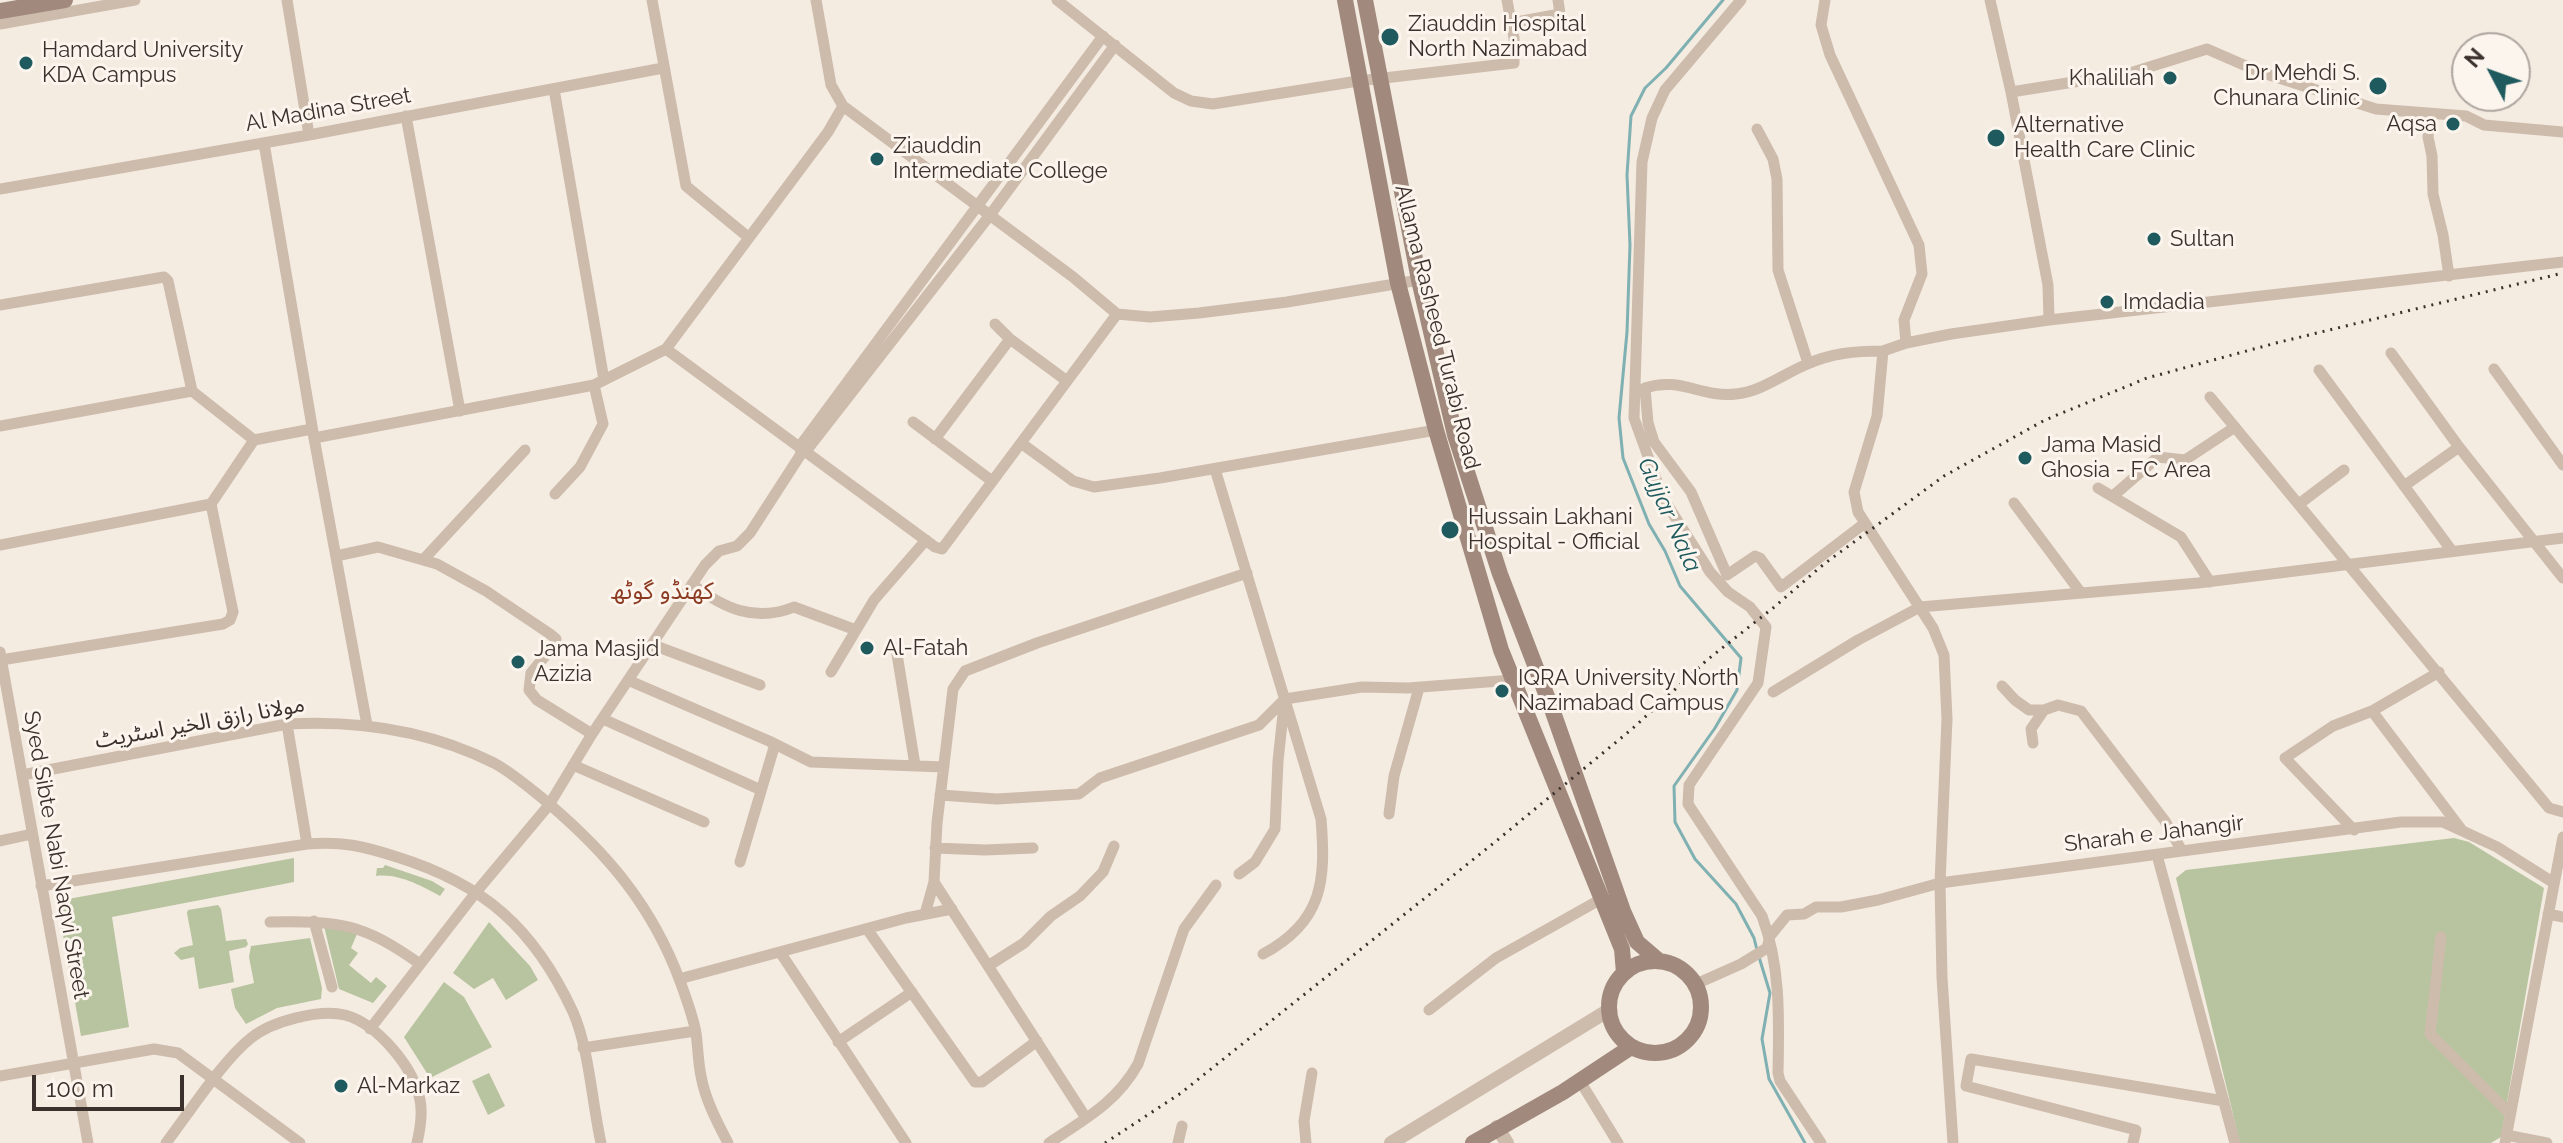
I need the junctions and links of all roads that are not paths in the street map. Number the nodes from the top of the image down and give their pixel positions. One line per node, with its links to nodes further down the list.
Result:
1 (65, 0): 14 (main road)
2 (135, 0): 17 (street)
3 (287, 0): 30 (street)
4 (652, 0): 20 (street)
5 (816, 0): 25 (street)
6 (1057, 0): 18 (street)
7 (1345, 0): 22 (main road, Allama Rasheed Turabi Road)
8 (1365, 0): 21 (main road, Allama Rasheed Turabi Road)
9 (1507, 0): 16 (street)
10 (1558, 0): 16 (street)
11 (1741, 0): 157 (street)
12 (1825, 0): 45 (street)
13 (1990, 0): 24 (street)
14 (35, 3): 15 (main road)
15 (0, 11)
16 (1511, 23): 21 (street)
17 (0, 24)
18 (1103, 36): 19 (street); 33 (street)
19 (1115, 45): 22 (street); 34 (street)
20 (663, 68): 23 (street, Al Madina Street); 35 (street)
21 (1380, 78): 22 (street); 38 (main road, Allama Rasheed Turabi Road)
22 (1358, 81): 39 (main road, Allama Rasheed Turabi Road)
23 (554, 89): 27 (street, Al Madina Street); 54 (street)
24 (2011, 92): 26 (street); 42 (street)
25 (843, 106): 33 (street); 35 (street)
26 (2430, 114): 29 (street); 37 (street)
27 (406, 116): 30 (street, Al Madina Street); 58 (street)
28 (1757, 129): 49 (street)
29 (2563, 132)
30 (309, 135): 31 (street, Al Madina Street)
31 (264, 143): 32 (street, Al Madina Street); 63 (street)
32 (0, 189)
33 (978, 206): 34 (street); 69 (street)
34 (990, 215): 41 (street); 69 (street)
35 (748, 237): 46 (street)
36 (2563, 262): 37 (street)
37 (2449, 276): 42 (street)
38 (1419, 280): 39 (street); 53 (main road, Allama Rasheed Turabi Road)
39 (1398, 283): 41 (street); 55 (main road, Allama Rasheed Turabi Road)
40 (0, 305): 56 (street)
41 (1117, 314): 52 (street)
42 (2049, 320): 45 (street)
43 (995, 324): 44 (street)
44 (1010, 339): 52 (street); 64 (street)
45 (1906, 343): 47 (street)
46 (666, 349): 54 (street); 69 (street)
47 (1883, 351): 49 (street); 83 (street)
48 (2391, 353): 67 (street)
49 (1808, 363): 83 (street)
50 (2494, 369): 71 (street)
51 (2319, 370): 76 (street)
52 (1067, 381): 66 (street)
53 (1443, 382): 55 (main road); 70 (main road, Allama Rasheed Turabi Road)
54 (599, 383): 58 (street); 78 (street)
55 (1425, 387): 62 (main road, Allama Rasheed Turabi Road)
56 (192, 391): 60 (street); 65 (street)
57 (2210, 397): 61 (street)
58 (460, 411): 63 (street)
59 (913, 422): 64 (street)
60 (0, 426)
61 (2235, 427): 79 (street); 82 (street)
62 (1436, 430): 72 (street); 73 (main road, Allama Rasheed Turabi Road)
63 (313, 434): 65 (street); 89 (street)
64 (935, 439): 75 (street)
65 (254, 440): 81 (street)
66 (1021, 443): 72 (street); 75 (street)
67 (2459, 447): 76 (street); 86 (street)
68 (525, 450): 90 (street)
69 (802, 451): 85 (street); 95 (street)
70 (1465, 464): 73 (main road); 160 (main road, Allama Rasheed Turabi Road)
71 (2563, 465)
72 (1215, 469): 92 (street)
73 (1448, 469): 104 (main road, Allama Rasheed Turabi Road)
74 (2344, 470): 82 (street)
75 (992, 481): 85 (street)
76 (2404, 486): 88 (street)
77 (2098, 488): 79 (street)
78 (555, 494)
79 (2113, 496): 94 (street)
80 (2014, 503): 96 (street)
81 (211, 504): 87 (street); 101 (street)
82 (2299, 504): 91 (street)
83 (1865, 523): 97 (street)
84 (2563, 538): 86 (street)
85 (926, 540): 98 (street)
86 (2532, 541): 88 (street); 93 (street)
87 (0, 545)
88 (2452, 551): 91 (street)
89 (336, 556): 90 (street); 115 (street)
90 (423, 560): 116 (street)
91 (2349, 564): 94 (street); 103 (street)
92 (1247, 573): 110 (street); 121 (street)
93 (2563, 578)
94 (2210, 582): 96 (street)
95 (692, 584): 98 (street); 99 (street)
96 (2081, 593): 97 (street)
97 (1920, 607): 109 (street); 143 (street)
98 (856, 630): 102 (street)
99 (653, 645): 105 (street); 106 (street)
100 (896, 648): 120 (street)
101 (1, 656): 122 (street, Syed Sibte Nabi Naqvi Street)
102 (831, 672)
103 (2439, 672): 112 (street); 126 (street)
104 (1513, 680): 108 (street); 148 (main road, Allama Rasheed Turabi Road)
105 (630, 681): 113 (street); 118 (street)
106 (760, 685)
107 (2002, 686): 111 (street)
108 (1419, 688): 110 (street); 127 (street)
109 (1773, 692)
110 (1285, 699): 124 (street); 141 (street); 159 (street)
111 (2044, 710): 117 (street); 138 (street)
112 (2372, 711): 129 (street); 130 (street)
113 (603, 719): 116 (street); 123 (street)
114 (287, 724): 115 (street, مولانا رازق الخیر اسٹریٹ); 122 (street, مولانا رازق الخیر اسٹریٹ); 134 (street)
115 (367, 725): 125 (street, مولانا رازق الخیر اسٹریٹ)
116 (592, 734): 119 (street)
117 (2033, 743)
118 (775, 744): 120 (street); 123 (street)
119 (573, 765): 125 (street); 128 (street)
120 (915, 765): 121 (street)
121 (944, 767): 124 (street)
122 (22, 775): 131 (street, Syed Sibte Nabi Naqvi Street)
123 (761, 790): 140 (street)
124 (940, 795): 136 (street)
125 (549, 805): 147 (street); 164 (street, مولانا رازق الخیر اسٹریٹ)
126 (2563, 812)
127 (1389, 814)
128 (704, 822)
129 (2461, 829): 130 (street, Sharah e Jahangir); 144 (street, Sharah e Jahangir)
130 (2354, 830): 138 (street, Sharah e Jahangir)
131 (32, 834): 133 (street); 146 (street, Syed Sibte Nabi Naqvi Street)
132 (2563, 837): 144 (street)
133 (0, 841)
134 (307, 844): 146 (street); 147 (street)
135 (1114, 846): 162 (street)
136 (935, 848): 137 (street); 142 (street)
137 (1033, 848)
138 (2182, 851): 139 (street, Sharah e Jahangir)
139 (2157, 855): 143 (street, Sharah e Jahangir); 181 (street)
140 (740, 862)
141 (1239, 874)
142 (934, 882): 149 (street); 150 (street)
143 (1940, 883): 157 (street, Sharah e Jahangir); 202 (street)
144 (2554, 883): 151 (street)
145 (1216, 885): 183 (street)
146 (41, 886): 176 (street, Syed Sibte Nabi Naqvi Street)
147 (477, 891): 161 (street); 175 (street)
148 (1603, 898): 163 (main road, Allama Rasheed Turabi Road); 168 (street)
149 (952, 909): 150 (street); 162 (street)
150 (925, 914): 155 (street)
151 (2548, 914): 152 (street); 182 (street)
152 (2563, 917)
153 (314, 921): 154 (street); 161 (street); 166 (street)
154 (270, 922)
155 (867, 929): 158 (street); 167 (street)
156 (2441, 937): 182 (street)
157 (1768, 942): 165 (street, Sharah e Jahangir); 201 (street)
158 (780, 952): 164 (street); 173 (street)
159 (1263, 954)
160 (1658, 960): 163 (main road); 165 (main road)
161 (420, 964): 170 (street)
162 (988, 966): 172 (street)
163 (1624, 973): 169 (main road)
164 (679, 979): 171 (street, مولانا رازق الخیر اسٹریٹ)
165 (1696, 984): 174 (main road)
166 (332, 987)
167 (912, 992): 172 (street); 173 (street)
168 (1429, 1010)
169 (1609, 1010): 174 (main road); 197 (street)
170 (370, 1029): 179 (street); 190 (street)
171 (695, 1031): 175 (street); 192 (street, مولانا رازق الخیر اسٹریٹ)
172 (1037, 1041): 183 (street)
173 (838, 1042): 193 (street)
174 (1631, 1047): 180 (main road)
175 (583, 1048): 191 (street)
176 (72, 1065): 178 (street); 179 (street); 187 (street, Syed Sibte Nabi Naqvi Street)
177 (1312, 1073): 196 (street)
178 (0, 1076)
179 (215, 1080): 188 (street); 189 (street)
180 (1580, 1081): 185 (main road); 200 (street)
181 (2224, 1101): 203 (street); 204 (street)
182 (2509, 1113): 186 (street)
183 (1086, 1118): 194 (street)
184 (1182, 1126): 195 (street)
185 (1497, 1127): 198 (main road); 199 (street)
186 (2505, 1139): 205 (street)
187 (88, 1143)
188 (166, 1143)
189 (300, 1143)
190 (417, 1143)
191 (601, 1143)
192 (728, 1143)
193 (906, 1143)
194 (1049, 1143)
195 (1178, 1143)
196 (1306, 1143)
197 (1391, 1143)
198 (1473, 1143)
199 (1507, 1143)
200 (1618, 1143)
201 (1821, 1143)
202 (1953, 1143)
203 (2133, 1143)
204 (2235, 1143)
205 (2547, 1143)

